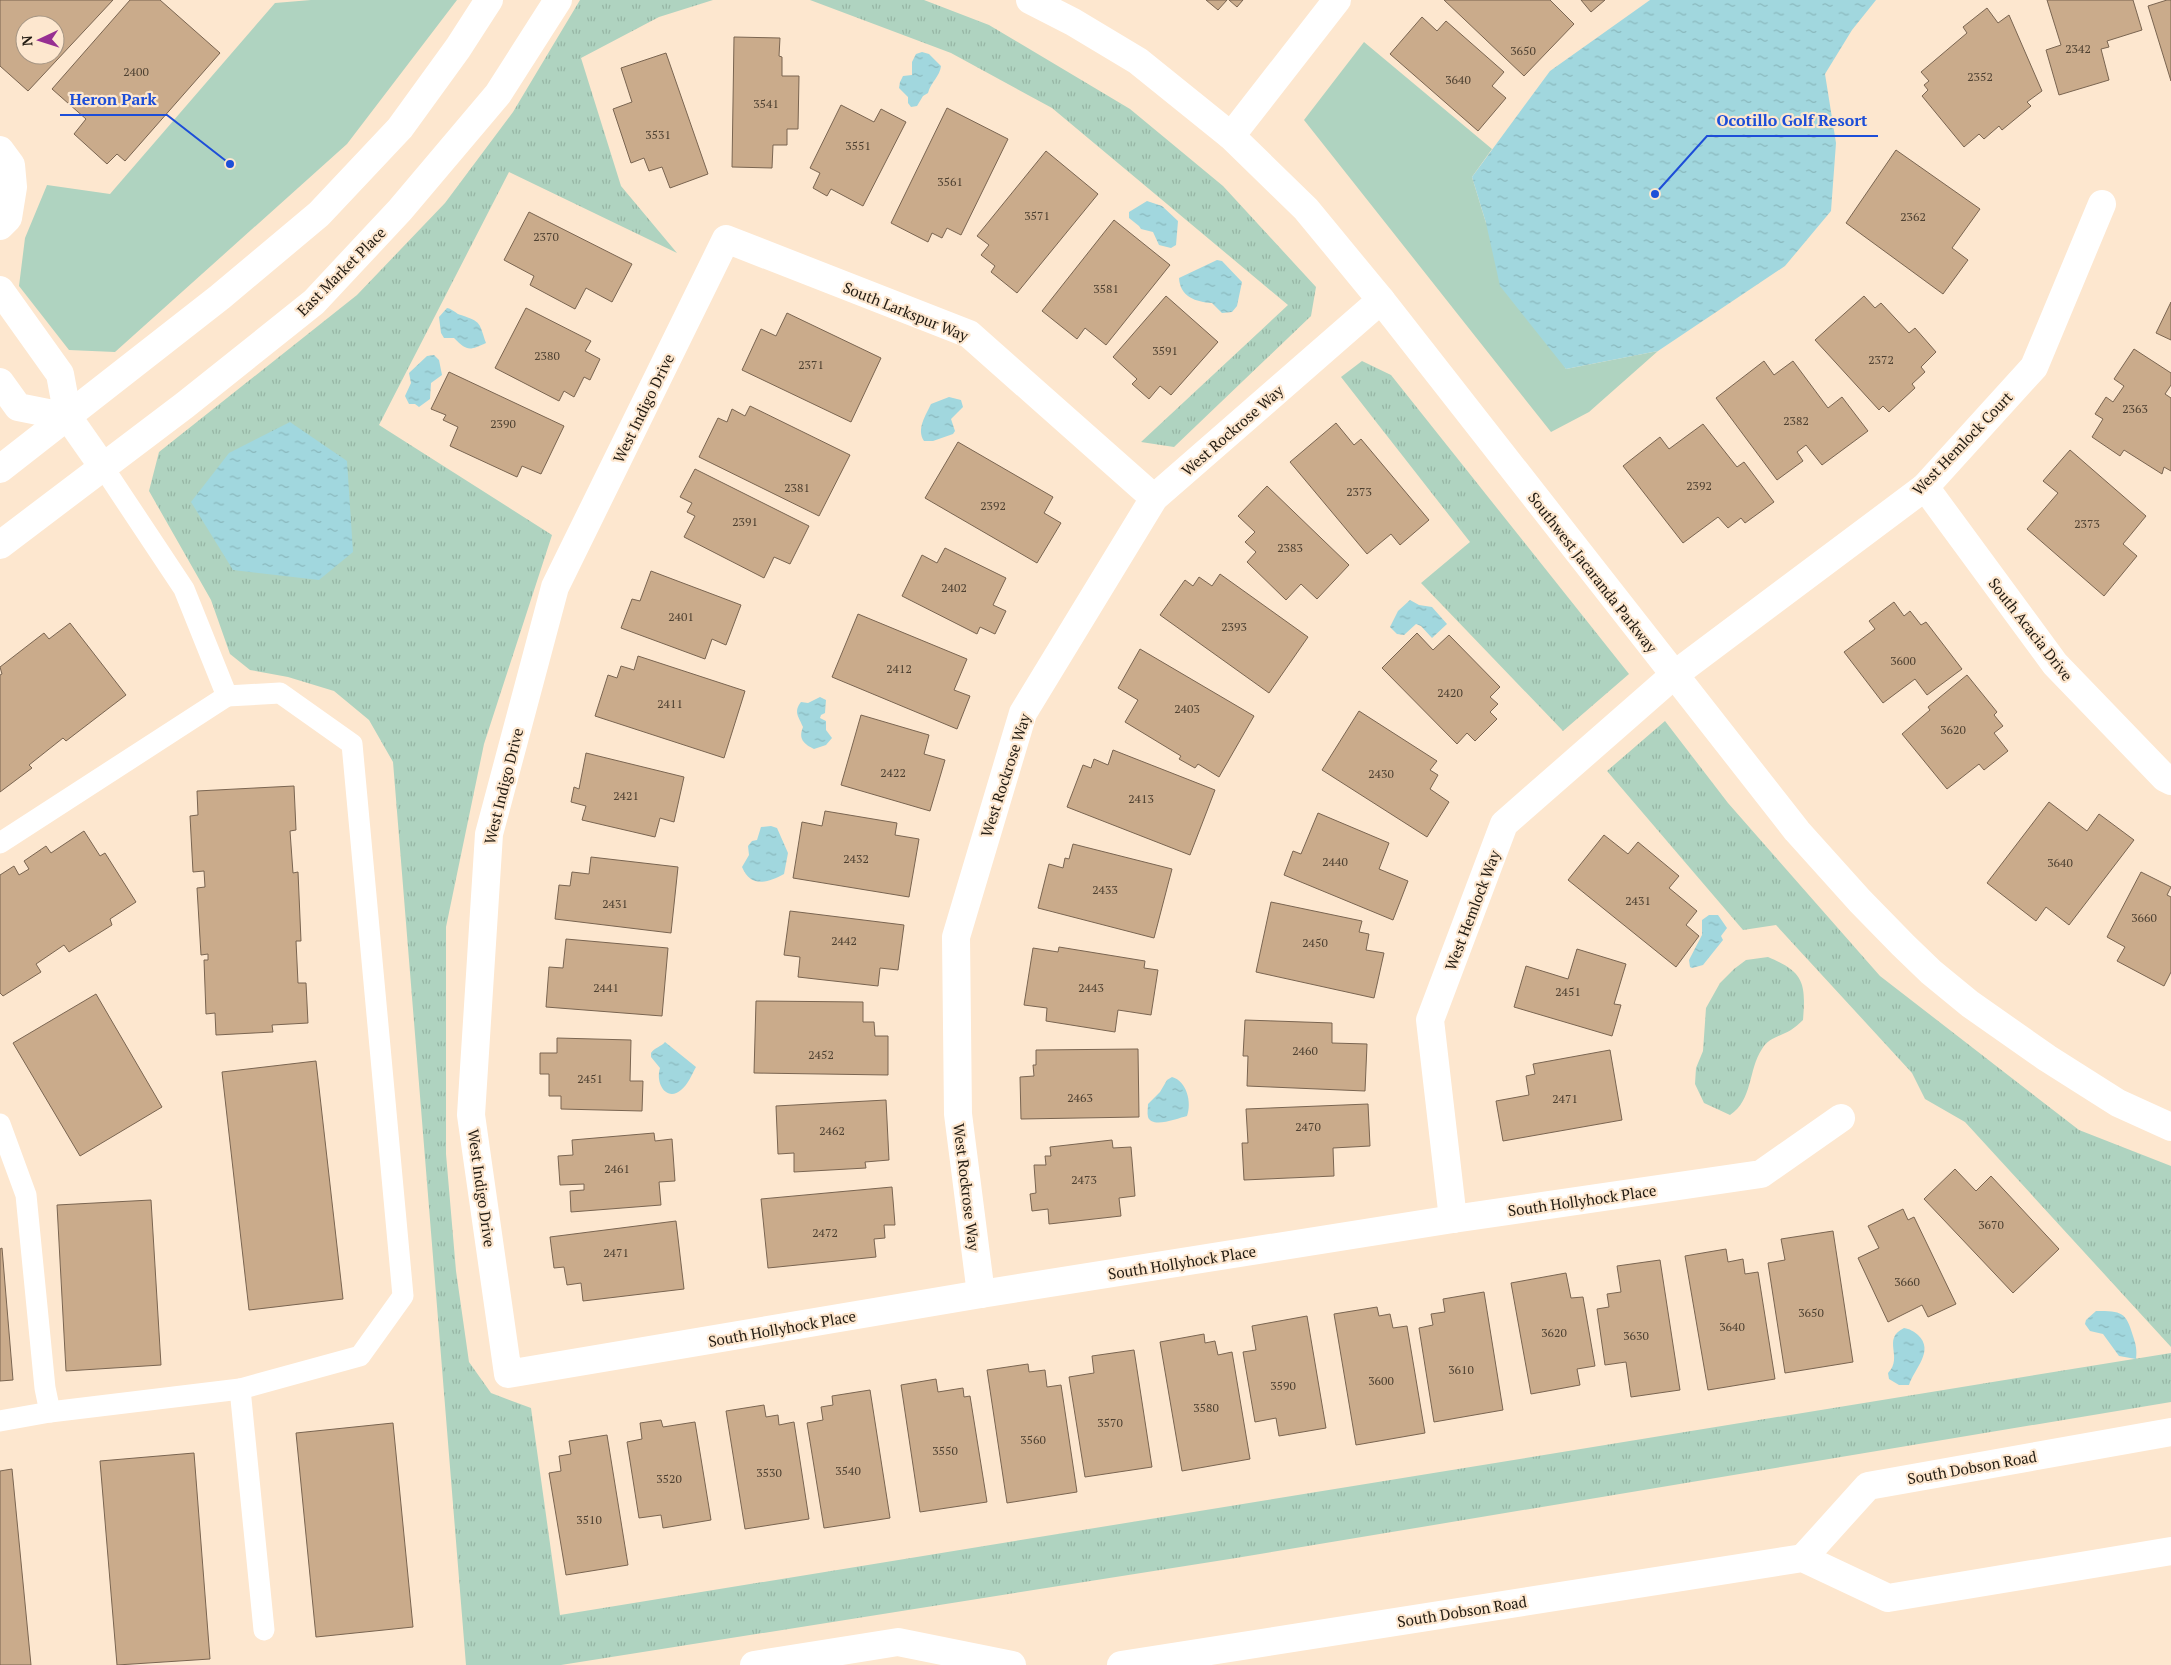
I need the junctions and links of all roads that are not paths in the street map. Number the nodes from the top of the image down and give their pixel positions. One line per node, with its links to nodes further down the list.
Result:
1 (489, 0): 13 (street)
2 (558, 0): 14 (street, East Market Place)
3 (1030, 0): 5 (street, Southwest Jacaranda Parkway)
4 (1337, 0): 5 (street)
5 (1231, 136): 11 (street, Southwest Jacaranda Parkway)
6 (0, 150): 8 (street)
7 (2102, 204): 16 (street, West Hemlock Court)
8 (0, 226)
9 (726, 239): 17 (street, South Larkspur Way); 28 (street, West Indigo Drive)
10 (0, 290): 13 (street)
11 (1380, 300): 17 (street, West Rockrose Way); 19 (street, Southwest Jacaranda Parkway)
12 (0, 382): 13 (street)
13 (68, 417): 14 (street); 15 (street)
14 (103, 467): 18 (street, East Market Place); 20 (lane)
15 (0, 469)
16 (1924, 487): 19 (street, West Hemlock Court); 21 (street, South Acacia Drive)
17 (1154, 498): 27 (street, West Rockrose Way)
18 (0, 544)
19 (1674, 675): 25 (street, Southwest Jacaranda Parkway); 26 (street, West Hemlock Way)
20 (227, 696): 22 (lane); 29 (lane)
21 (2171, 781)
22 (0, 843)
23 (1841, 1118): 26 (street, South Hollyhock Place)
24 (0, 1124): 30 (lane)
25 (2171, 1127)
26 (1453, 1219): 27 (street, South Hollyhock Place)
27 (981, 1294): 28 (street, South Hollyhock Place)
28 (508, 1374)
29 (240, 1389): 30 (lane); 35 (lane)
30 (50, 1412): 31 (lane)
31 (0, 1421)
32 (2171, 1432): 34 (street, South Dobson Road)
33 (2171, 1551): 34 (street)
34 (1804, 1558): 38 (street, South Dobson Road)
35 (264, 1630)
36 (754, 1665): 37 (street)
37 (1012, 1665)
38 (1121, 1665)

